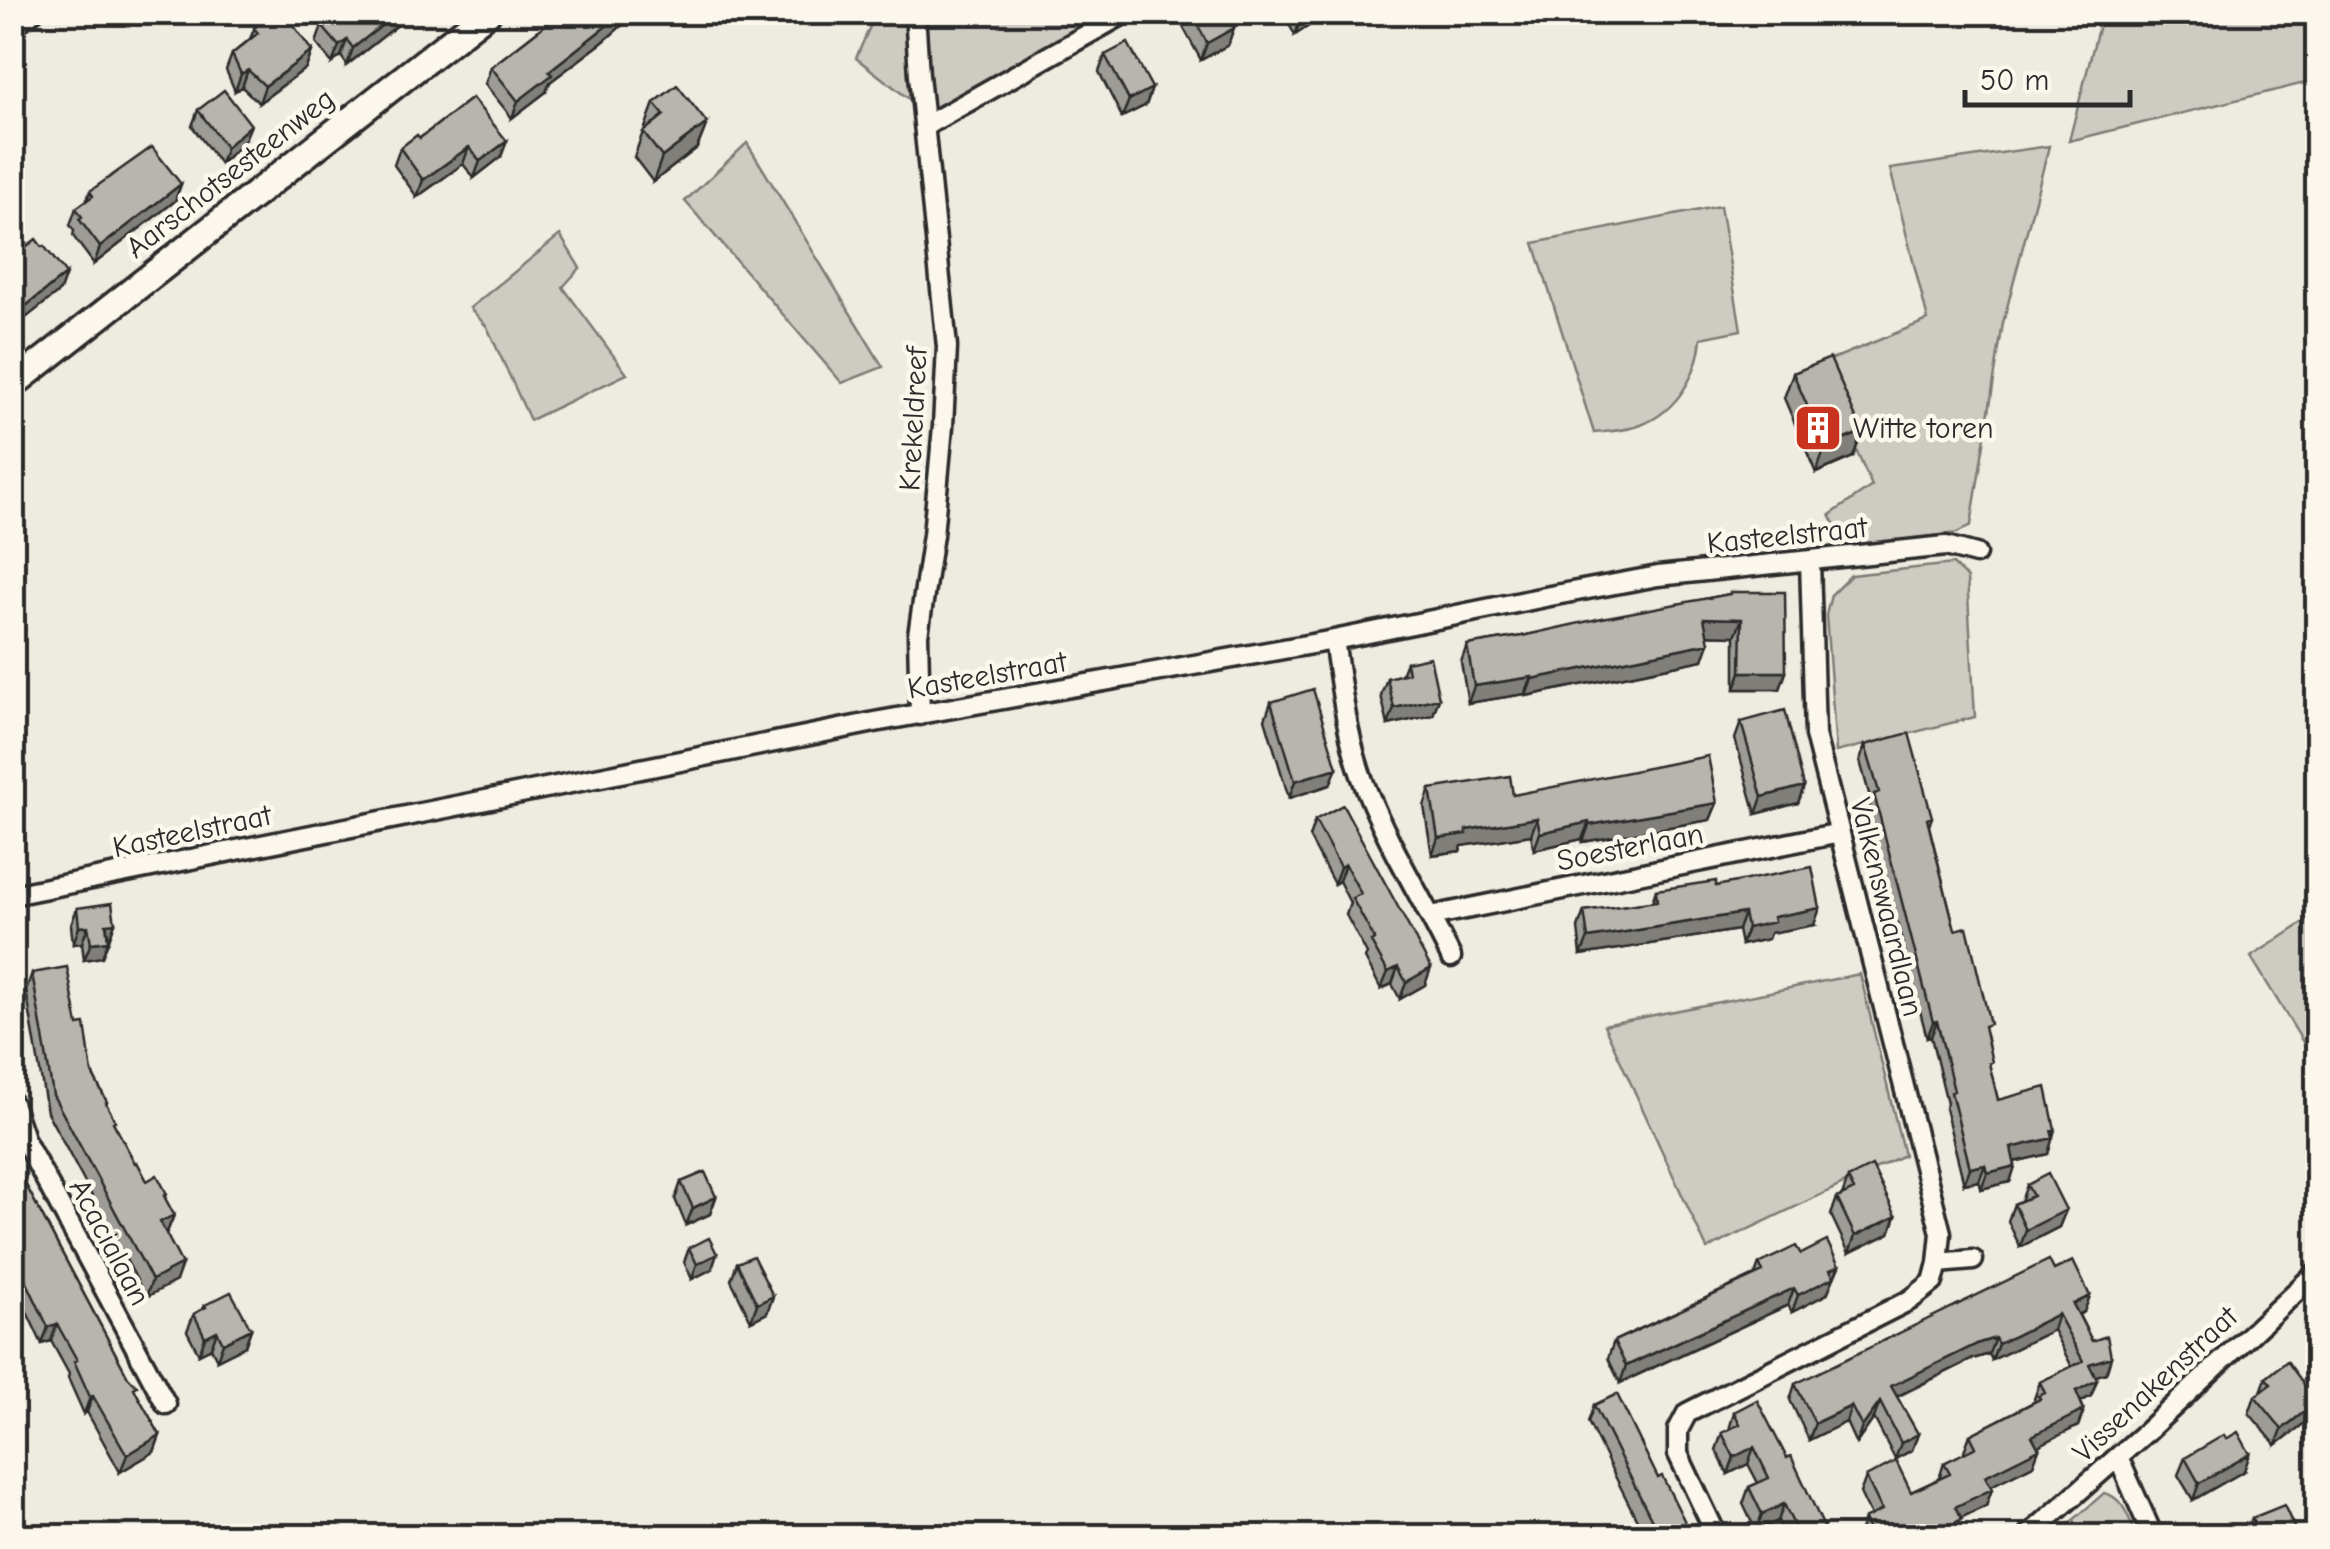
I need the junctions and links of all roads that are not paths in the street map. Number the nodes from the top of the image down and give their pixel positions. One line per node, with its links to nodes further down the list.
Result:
1 (33, 12): 5 (street)
2 (488, 12): 7 (main road, Aarschotsesteenweg)
3 (915, 12): 6 (street, Krekeldreef)
4 (1127, 12): 6 (street)
5 (12, 26)
6 (925, 126): 11 (street, Krekeldreef)
7 (12, 384)
8 (1976, 554): 9 (street, Kasteelstraat)
9 (1810, 560): 10 (street, Kasteelstraat); 12 (street, Valkenswaardlaan)
10 (1334, 640): 11 (street, Kasteelstraat); 14 (street)
11 (920, 715): 13 (street, Kasteelstraat)
12 (1840, 832): 14 (street, Soesterlaan); 18 (street, Valkenswaardlaan)
13 (12, 895)
14 (1431, 916): 15 (street)
15 (1451, 956)
16 (12, 1103): 20 (street, Acacialaan)
17 (1974, 1260): 18 (street)
18 (1938, 1263): 22 (street)
19 (2318, 1271): 21 (street, Vissenakenstraat)
20 (166, 1404)
21 (2118, 1457): 23 (street, Vissenakenstraat); 24 (street)
22 (1717, 1536)
23 (2028, 1536)
24 (2154, 1536)

